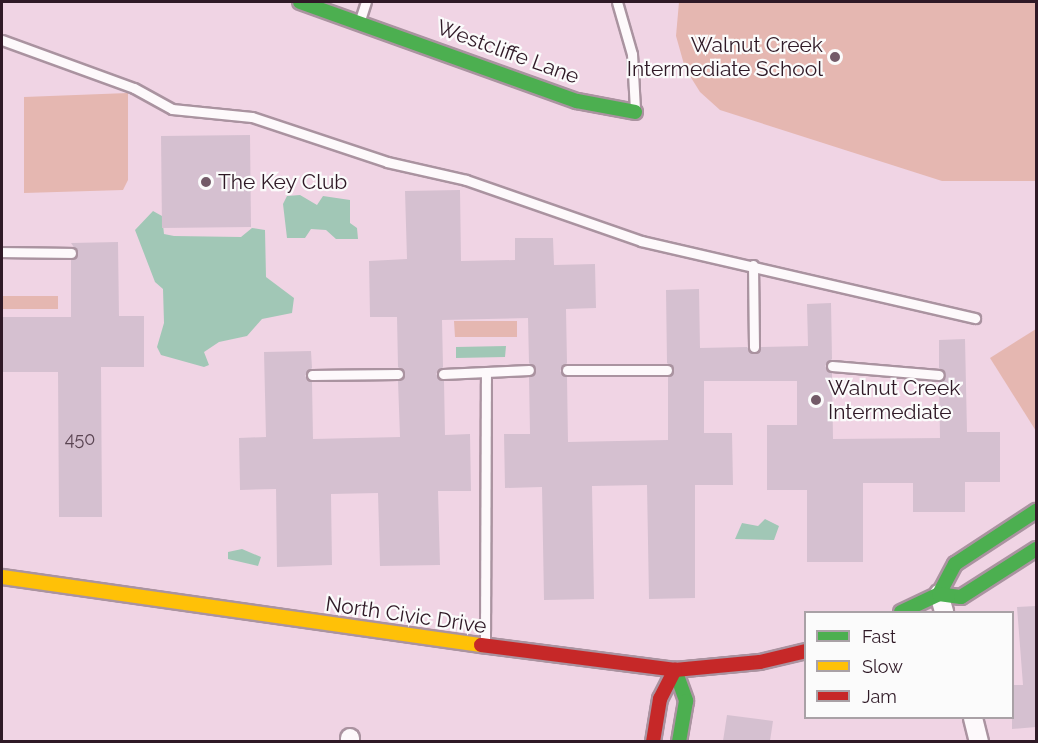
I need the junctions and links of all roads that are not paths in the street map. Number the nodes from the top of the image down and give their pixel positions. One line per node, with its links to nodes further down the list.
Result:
1 (300, 2): 4 (main road, Westcliffe Lane)
2 (366, 2): 4 (lane)
3 (617, 2): 6 (lane)
4 (360, 20): 6 (main road, Westcliffe Lane)
5 (2, 40): 9 (lane)
6 (635, 112)
7 (2, 252): 8 (lane)
8 (71, 252)
9 (753, 265): 10 (lane); 11 (lane)
10 (975, 318)
11 (754, 347)
12 (832, 366): 20 (lane)
13 (529, 370): 16 (lane)
14 (567, 370): 15 (lane)
15 (668, 370)
16 (486, 373): 18 (lane); 27 (lane)
17 (398, 374): 19 (lane)
18 (443, 374)
19 (312, 375)
20 (939, 375)
21 (1036, 511): 24 (main road)
22 (1036, 549): 24 (main road)
23 (2, 577): 27 (main road, North Civic Drive)
24 (939, 594): 25 (main road); 26 (street)
25 (903, 611)
26 (944, 611)
27 (485, 648): 29 (main road, North Civic Drive)
28 (804, 651): 29 (main road, North Civic Drive)
29 (675, 670): 31 (main road); 32 (main road)
30 (974, 719): 33 (street)
31 (652, 741)
32 (679, 741)
33 (979, 741)

